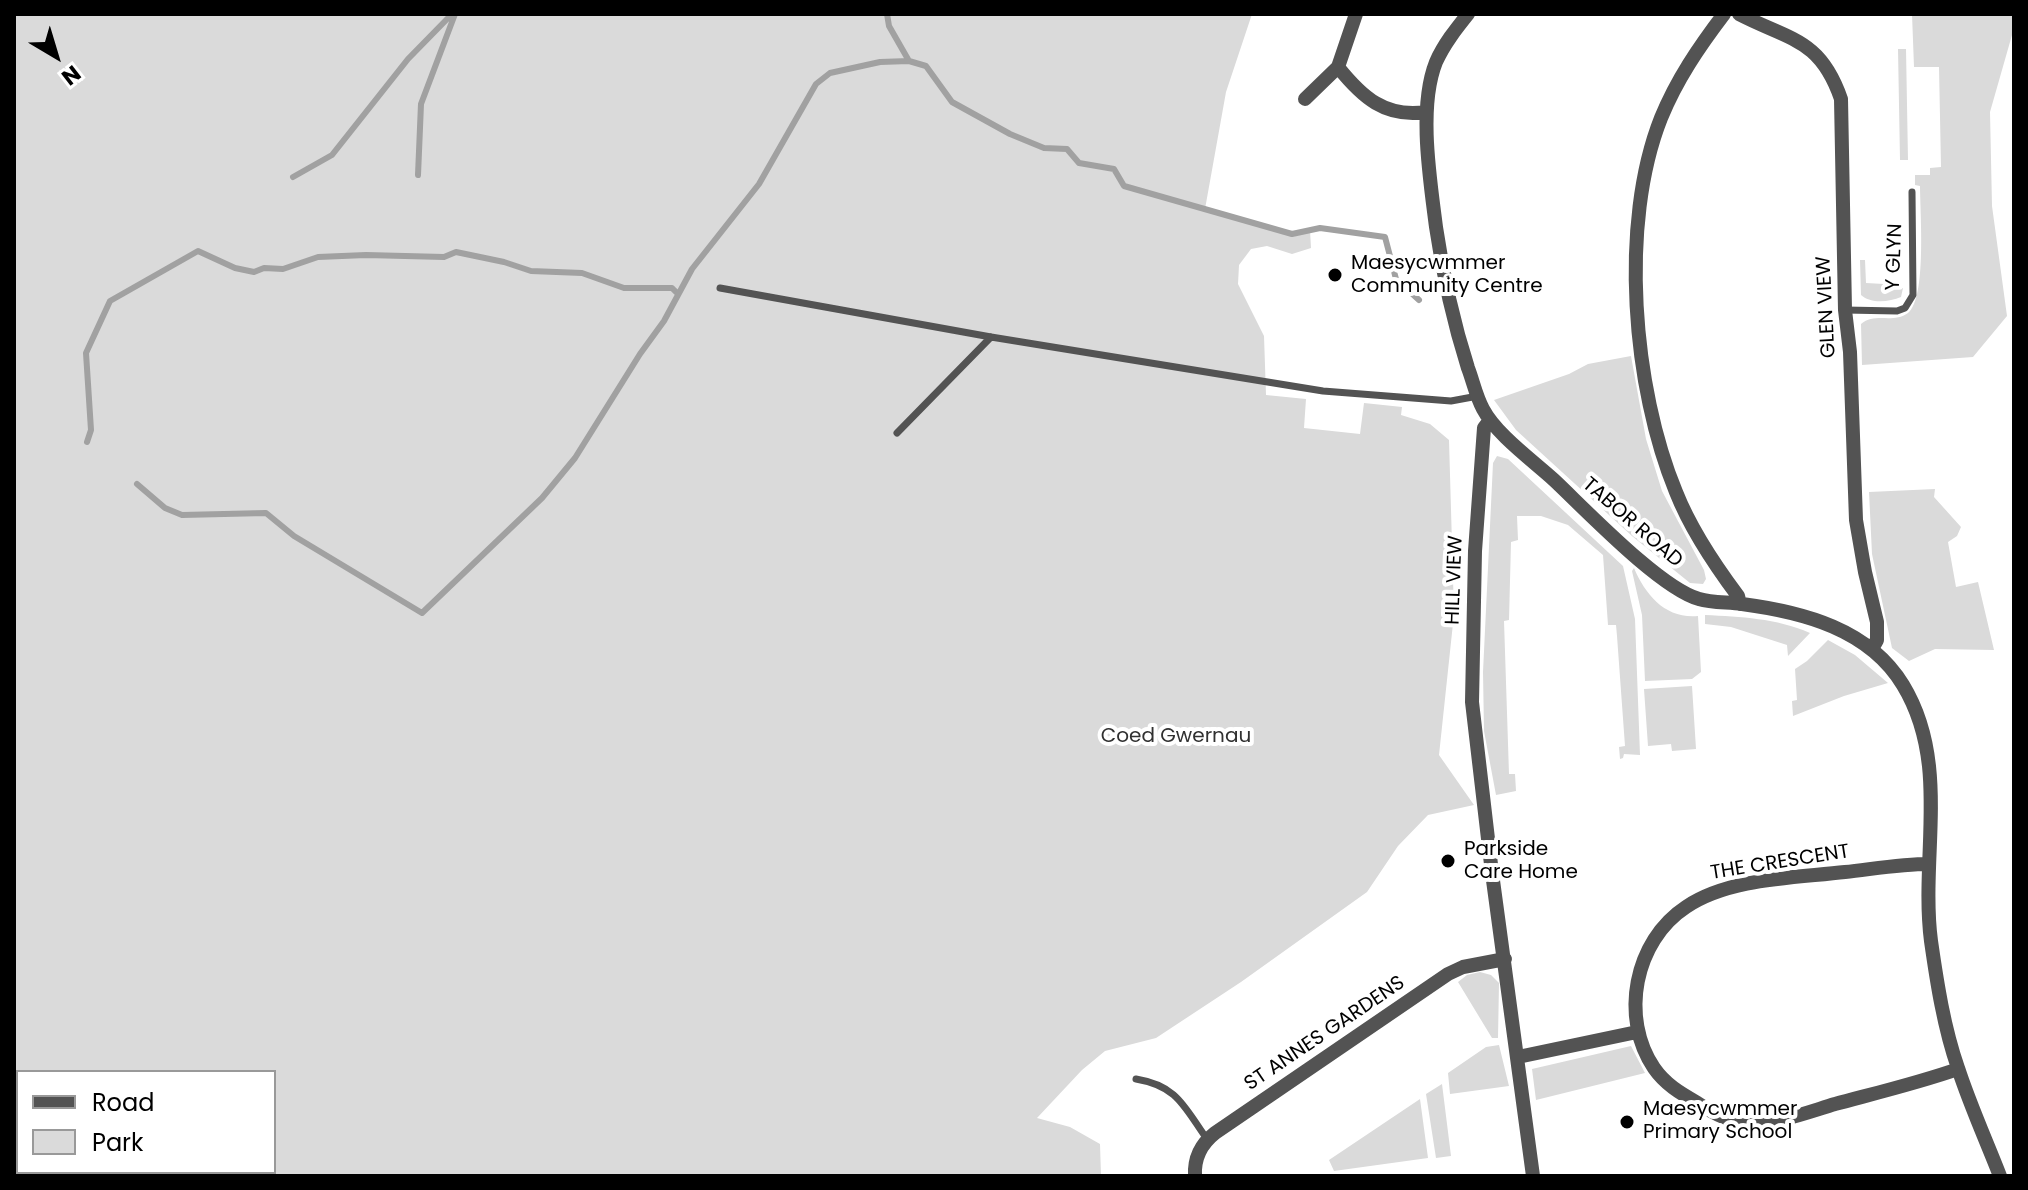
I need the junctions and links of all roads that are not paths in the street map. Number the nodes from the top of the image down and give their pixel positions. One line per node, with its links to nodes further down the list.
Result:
1 (1356, 14): 5 (street)
2 (1468, 14): 7 (street)
3 (1724, 14): 15 (street)
4 (1739, 14): 10 (street, GLEN VIEW)
5 (1338, 67): 6 (street); 7 (street)
6 (1305, 99)
7 (1426, 112): 12 (street)
8 (1912, 192): 10 (lane, Y GLYN)
9 (720, 288): 11 (lane)
10 (1845, 310): 16 (street, GLEN VIEW)
11 (991, 337): 12 (lane); 14 (lane)
12 (1478, 396): 13 (street)
13 (1490, 420): 15 (street, TABOR ROAD); 18 (street, HILL VIEW)
14 (897, 433)
15 (1740, 604): 16 (street, TABOR ROAD)
16 (1872, 649): 17 (street, TABOR ROAD)
17 (1929, 864): 19 (street, THE CRESCENT); 21 (street, TABOR ROAD)
18 (1505, 959): 20 (street, HILL VIEW); 23 (street, ST ANNES GARDENS)
19 (1637, 1032): 20 (street); 21 (street, THE CRESCENT)
20 (1518, 1057): 25 (street, HILL VIEW)
21 (1958, 1069): 26 (street, TABOR ROAD)
22 (1136, 1079): 23 (lane)
23 (1207, 1139): 24 (street)
24 (1195, 1176)
25 (1533, 1176)
26 (2000, 1176)

